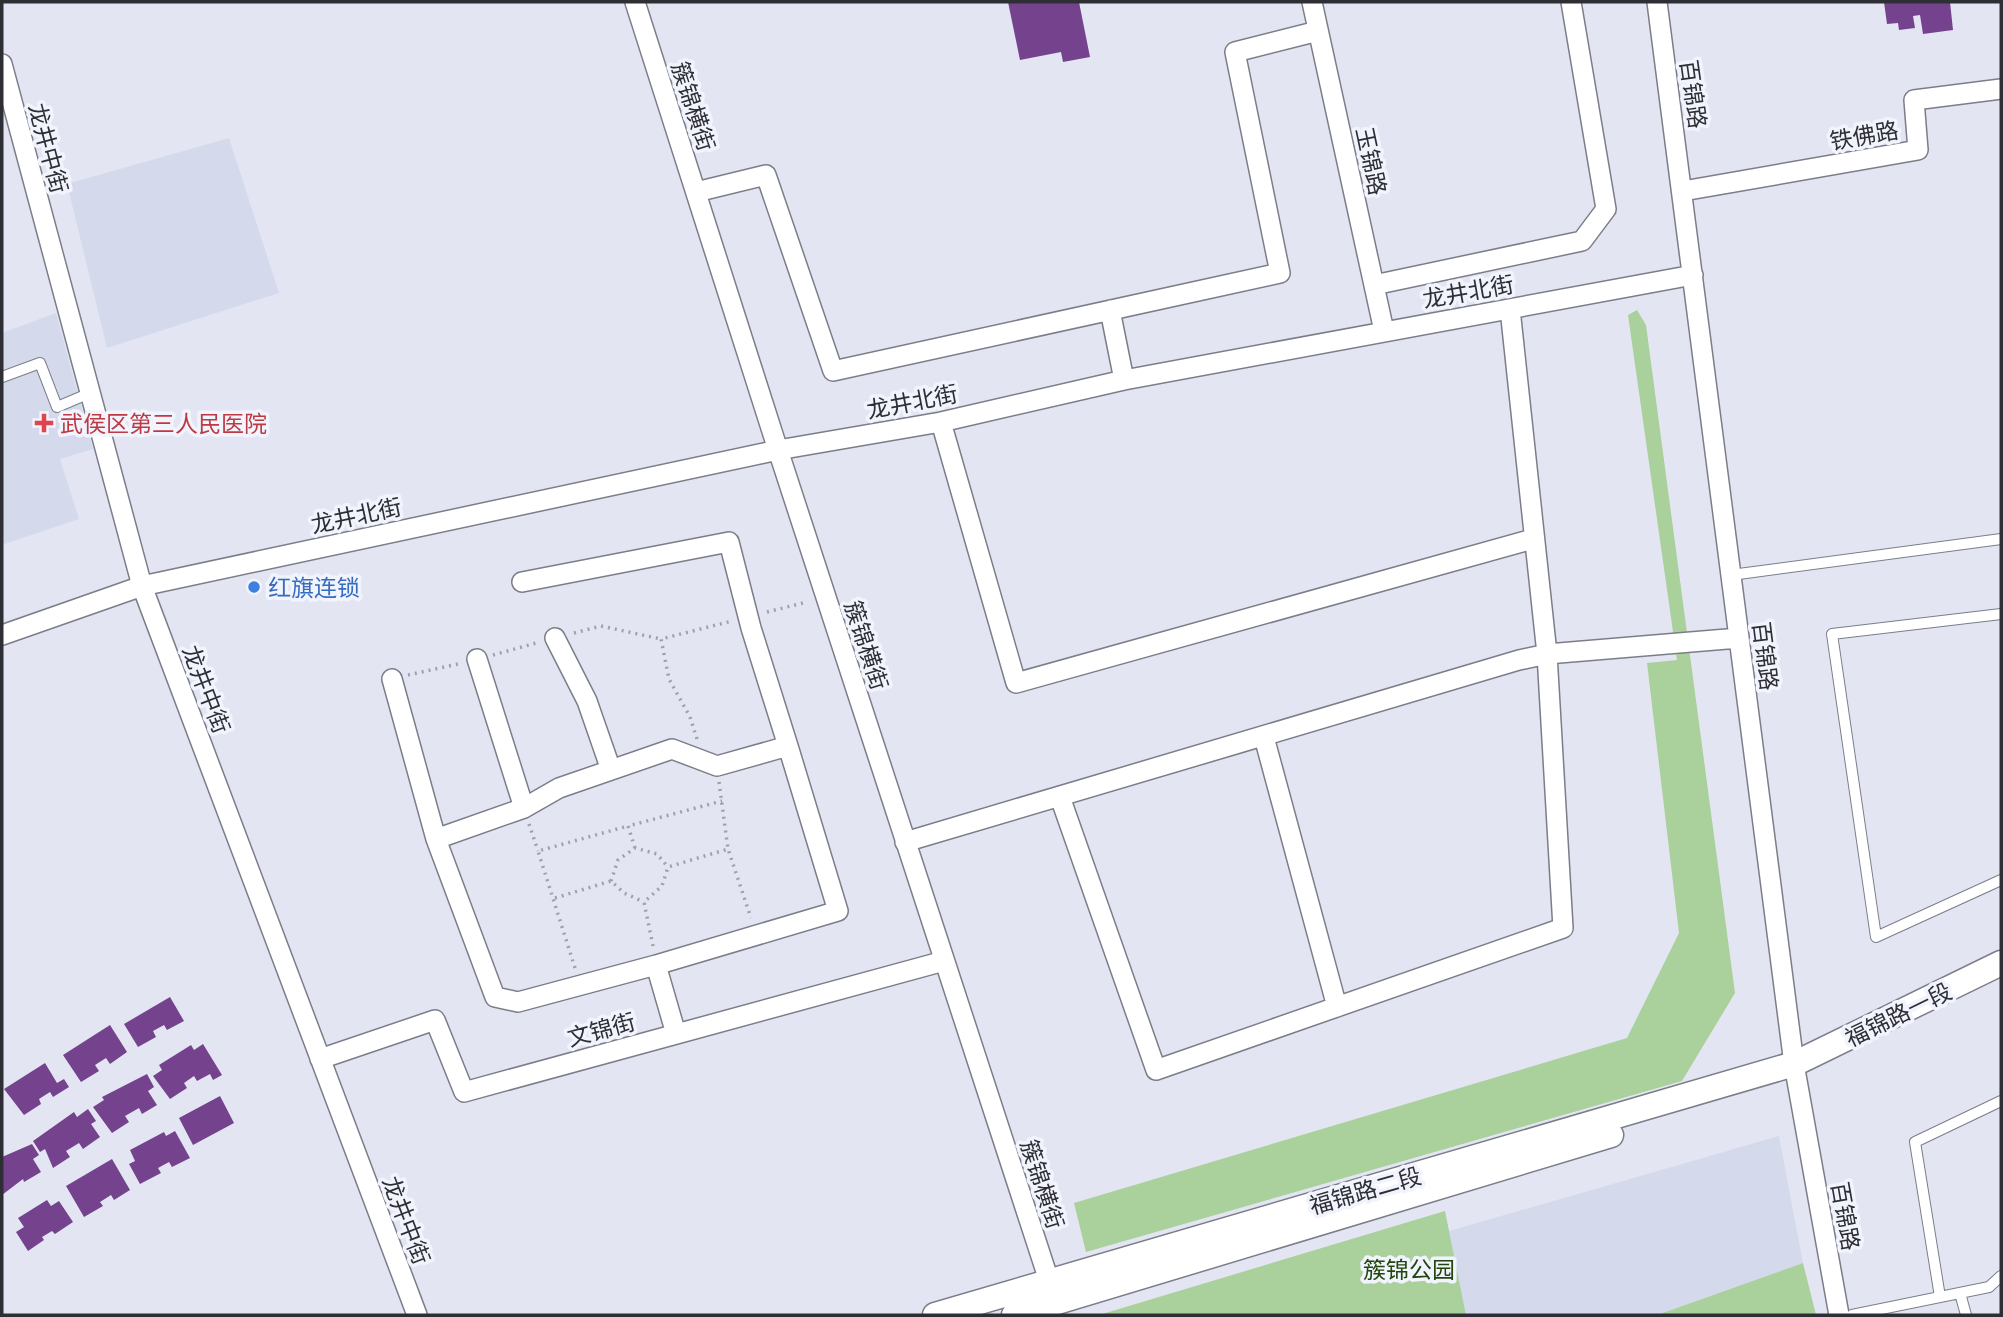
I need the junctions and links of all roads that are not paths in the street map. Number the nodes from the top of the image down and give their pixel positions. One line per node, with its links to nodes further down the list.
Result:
1 (635, 2): 9 (street, 簇锦横街)
2 (1312, 2): 5 (street, 玉锦路)
3 (1571, 2): 11 (street)
4 (1657, 2): 8 (street, 百锦路)
5 (1318, 31): 11 (street, 玉锦路); 13 (street)
6 (2, 64): 17 (street, 龙井中街)
7 (2001, 89): 8 (street, 铁佛路)
8 (1683, 191): 10 (street, 百锦路)
9 (696, 192): 13 (street); 19 (street, 簇锦横街)
10 (1693, 275): 12 (street, 龙井北街); 22 (street, 百锦路)
11 (1374, 285): 14 (street, 玉锦路)
12 (1510, 309): 14 (street, 龙井北街); 20 (street)
13 (1110, 310): 16 (street)
14 (1384, 331): 16 (street, 龙井北街)
15 (2, 377): 17 (lane)
16 (1124, 380): 18 (street, 龙井北街)
17 (90, 393): 24 (street, 龙井中街)
18 (941, 422): 19 (street, 龙井北街); 20 (street)
19 (778, 450): 24 (street, 龙井北街); 38 (street, 簇锦横街)
20 (1533, 539): 29 (street)
21 (2001, 540): 22 (lane)
22 (1731, 575): 28 (street, 百锦路)
23 (522, 582): 33 (street)
24 (142, 586): 26 (street, 龙井北街); 46 (street, 龙井中街)
25 (2001, 614): 39 (lane)
26 (2, 635)
27 (555, 638): 34 (street)
28 (1739, 638): 29 (street); 47 (street, 百锦路)
29 (1547, 654): 32 (street); 44 (street)
30 (477, 659): 36 (street)
31 (392, 679): 37 (street)
32 (1264, 737): 35 (street); 44 (street)
33 (788, 746): 34 (street); 42 (street)
34 (611, 770): 36 (street)
35 (1060, 797): 38 (street); 44 (street)
36 (524, 808): 37 (street)
37 (436, 839): 42 (street)
38 (905, 842): 40 (street, 簇锦横街)
39 (2001, 880)
40 (944, 961): 45 (street, 文锦街); 50 (street, 簇锦横街)
41 (2001, 964): 47 (street, 福锦路一段)
42 (656, 965): 45 (street)
43 (2001, 980): 47 (street, 福锦路一段)
44 (1337, 1007)
45 (676, 1034): 46 (street, 文锦街)
46 (320, 1059): 53 (street, 龙井中街)
47 (1796, 1071): 50 (street, 福锦路二段); 56 (street, 百锦路)
48 (2001, 1101): 52 (lane)
49 (2001, 1276): 51 (lane)
50 (1053, 1292): 54 (street, 福锦路二段); 55 (street, 福锦路二段)
51 (1959, 1293): 52 (lane); 58 (lane)
52 (1940, 1297): 57 (lane)
53 (417, 1315)
54 (935, 1315)
55 (1014, 1315)
56 (1839, 1315)
57 (1852, 1315)
58 (1966, 1315)

